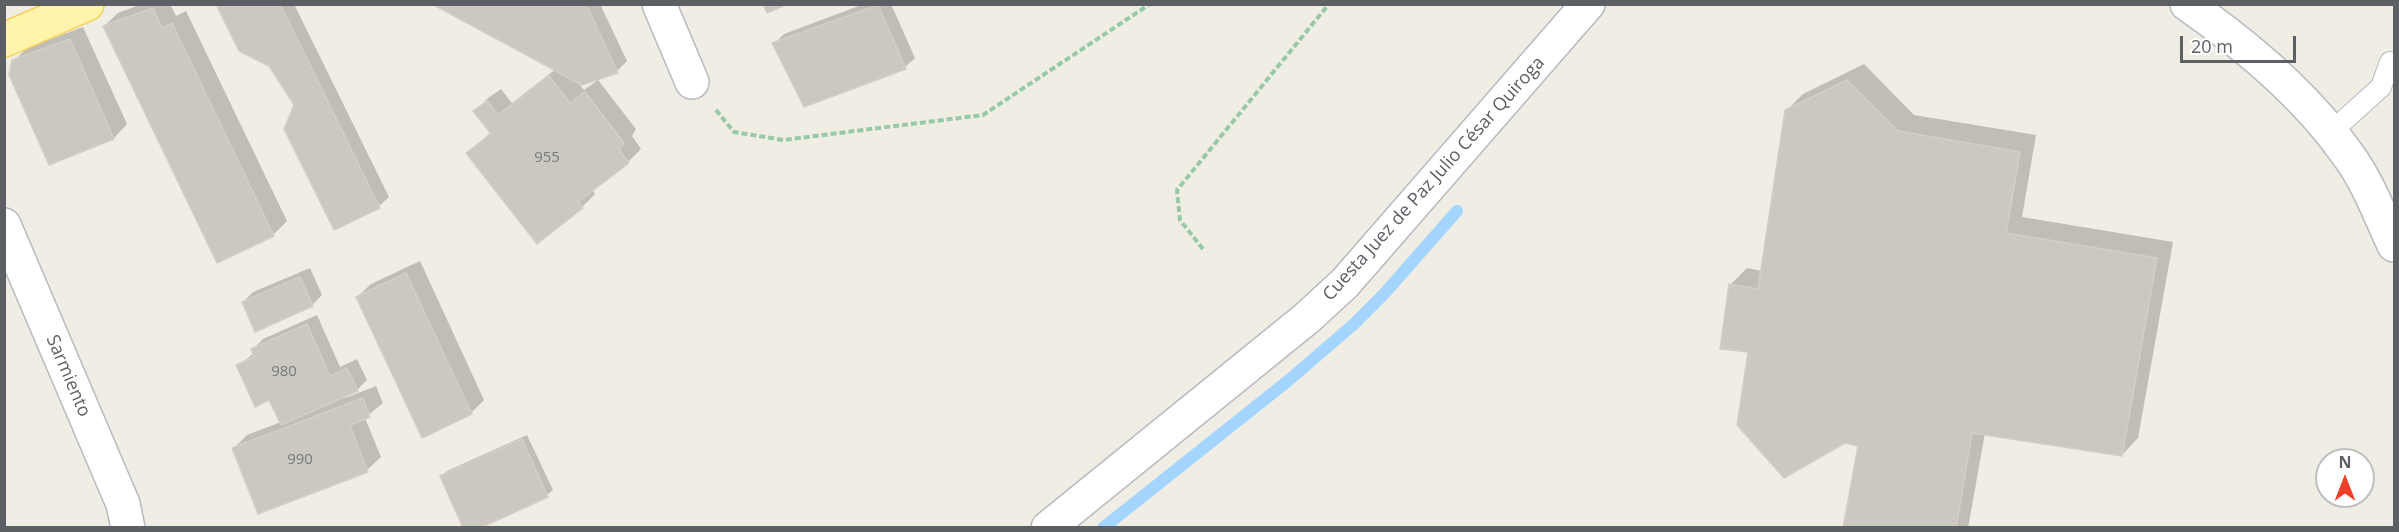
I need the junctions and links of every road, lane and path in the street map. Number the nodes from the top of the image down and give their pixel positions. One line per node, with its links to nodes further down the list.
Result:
1 (87, 4): 7 (main road)
2 (659, 4): 9 (street)
3 (1150, 4): 9 (path)
4 (1329, 4): 13 (path)
5 (1588, 4): 15 (street, Cuesta Juez de Paz Julio César Quiroga)
6 (2187, 4): 10 (street)
7 (4, 40)
8 (2390, 62): 10 (lane)
9 (692, 82)
10 (2331, 132): 12 (street)
11 (4, 225): 14 (street, Sarmiento)
12 (2394, 245)
13 (1203, 249)
14 (128, 528)
15 (1048, 528)

